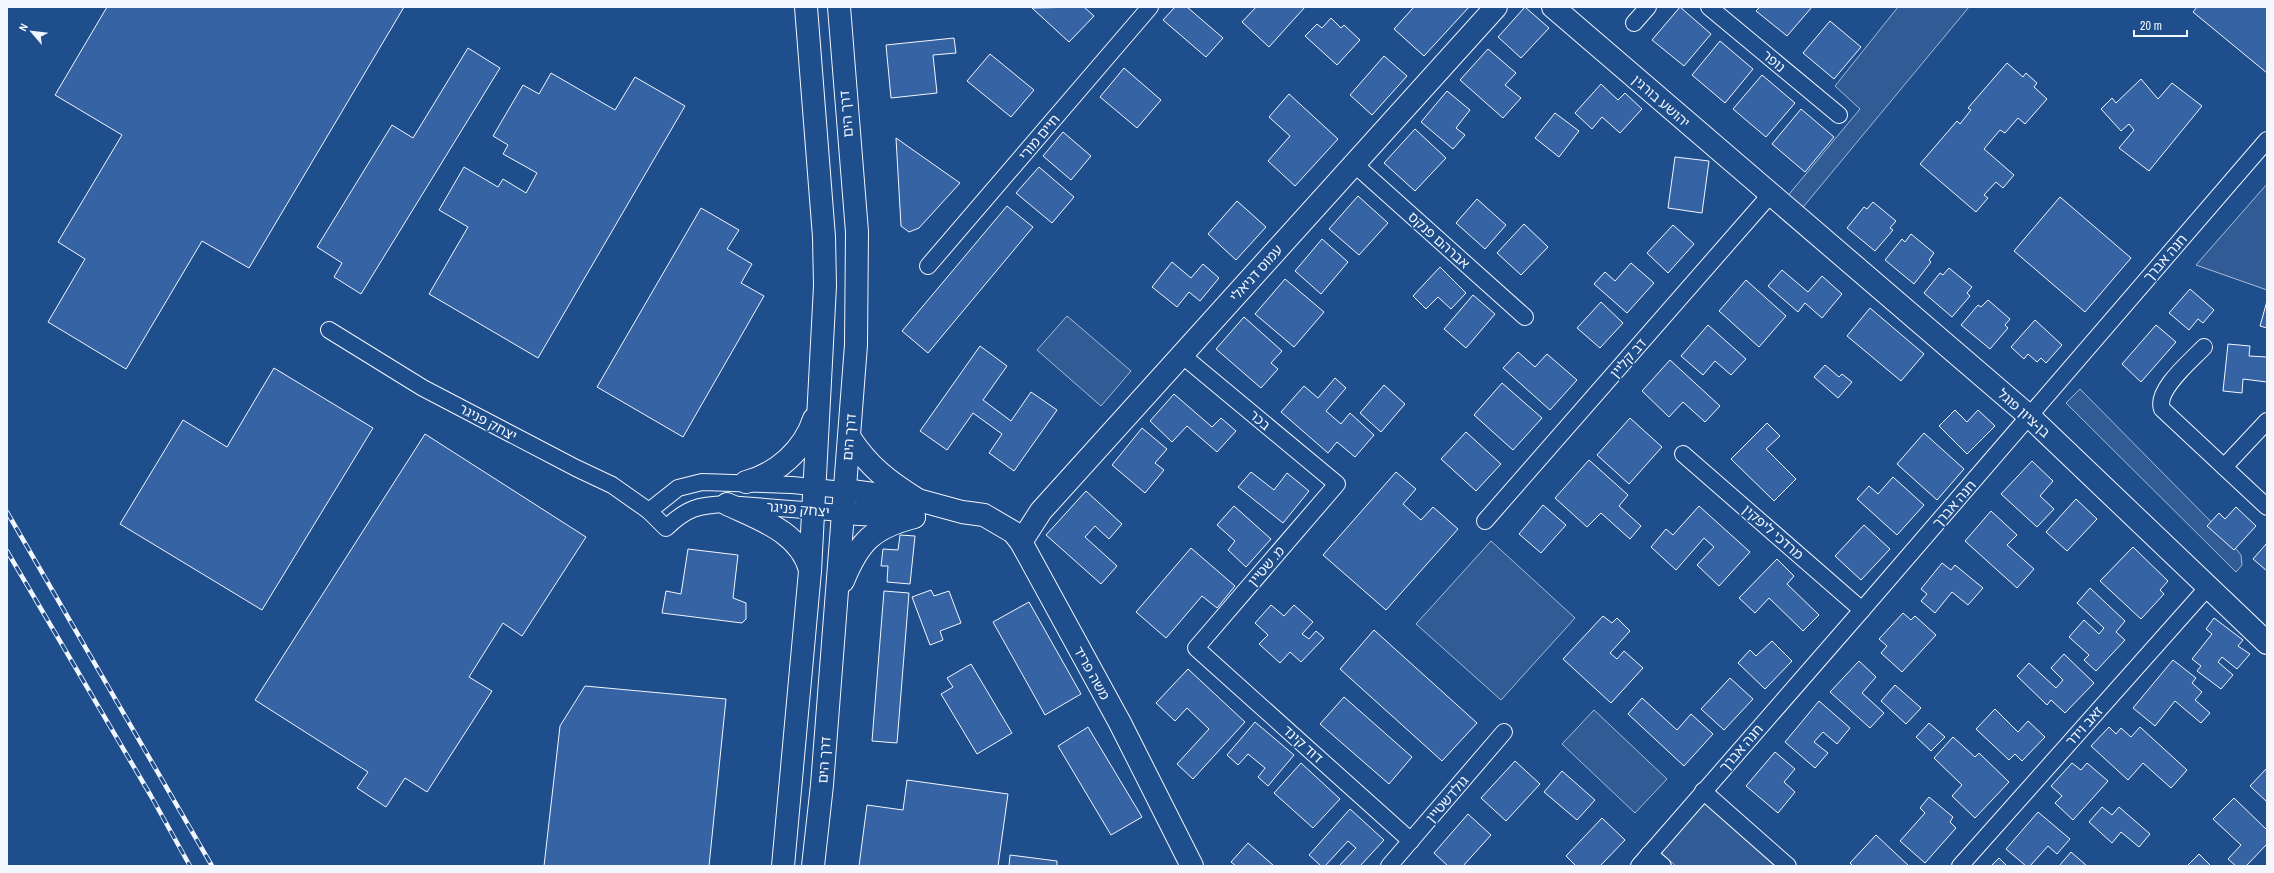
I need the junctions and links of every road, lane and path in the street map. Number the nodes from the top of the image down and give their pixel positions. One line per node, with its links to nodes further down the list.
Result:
1 (806, 7): 18 (street)
2 (839, 7): 21 (street, דרך הים)
3 (1150, 7): 13 (street, חיים מורי)
4 (1496, 7): 11 (street, עמוס דניאלי)
5 (1553, 7): 12 (street, יהושע בורגין)
6 (1648, 7): 8 (street)
7 (1709, 7): 9 (street, נופר)
8 (1634, 23)
9 (1839, 115)
10 (2267, 140): 19 (street, חנה אברך)
11 (1353, 163): 14 (street, אברהם פנקס); 17 (street, עמוס דניאלי)
12 (1770, 194): 19 (street, בן-ציון פוגל); 36 (street, דב קליין)
13 (928, 266)
14 (1524, 317)
15 (329, 330): 32 (street, יצחק פניגר)
16 (2204, 347): 23 (street)
17 (1182, 356): 25 (street, בכר); 33 (street, עמוס דניאלי)
18 (818, 406): 24 (street); 26 (street)
19 (2029, 416): 39 (street, בן-ציון פוגל); 41 (street, חנה אברך)
20 (2267, 421): 23 (street)
21 (850, 438): 27 (street, דרך הים); 30 (street)
22 (1683, 454): 41 (street, מרדכי ליפקין)
23 (2224, 467): 29 (street)
24 (746, 482): 26 (street, יצחק פניגר); 32 (street, יצחק פניגר)
25 (1337, 484): 43 (street, מ. שטיין)
26 (814, 487): 27 (street, יצחק פניגר); 31 (street)
27 (844, 490): 30 (street, משה פריד); 34 (street, דרך הים)
28 (727, 504): 31 (street, יצחק פניגר); 32 (street, יצחק פניגר); 38 (street)
29 (2267, 506)
30 (916, 509): 34 (street, משה פריד); 35 (street, משה פריד); 40 (street)
31 (813, 510): 34 (street, יצחק פניגר); 38 (street)
32 (649, 511)
33 (1041, 511): 35 (street); 37 (street, עמוס דניאלי)
34 (842, 512): 40 (street, דרך הים)
35 (984, 515): 37 (street, משה פריד)
36 (1485, 521)
37 (1021, 542): 52 (street, משה פריד)
38 (810, 570): 49 (street)
39 (2208, 587): 42 (street, בן-ציון פוגל); 57 (street, זאב וידר)
40 (837, 597): 45 (street, דרך הים)
41 (1862, 610): 46 (street, חנה אברך)
42 (2267, 643)
43 (1196, 648): 47 (street, דוד קינד)
44 (1504, 732): 47 (street, גולדשטיין)
45 (822, 785): 50 (street, דרך הים); 51 (street)
46 (1703, 791): 48 (street, חנה אברך); 56 (street)
47 (1411, 841): 53 (street, גולדשטיין)
48 (1649, 854): 54 (street, חנה אברך); 55 (street)
49 (783, 866)
50 (813, 866)
51 (819, 866)
52 (1192, 866)
53 (1389, 866)
54 (1639, 866)
55 (1663, 866)
56 (1788, 866)
57 (1960, 866)

